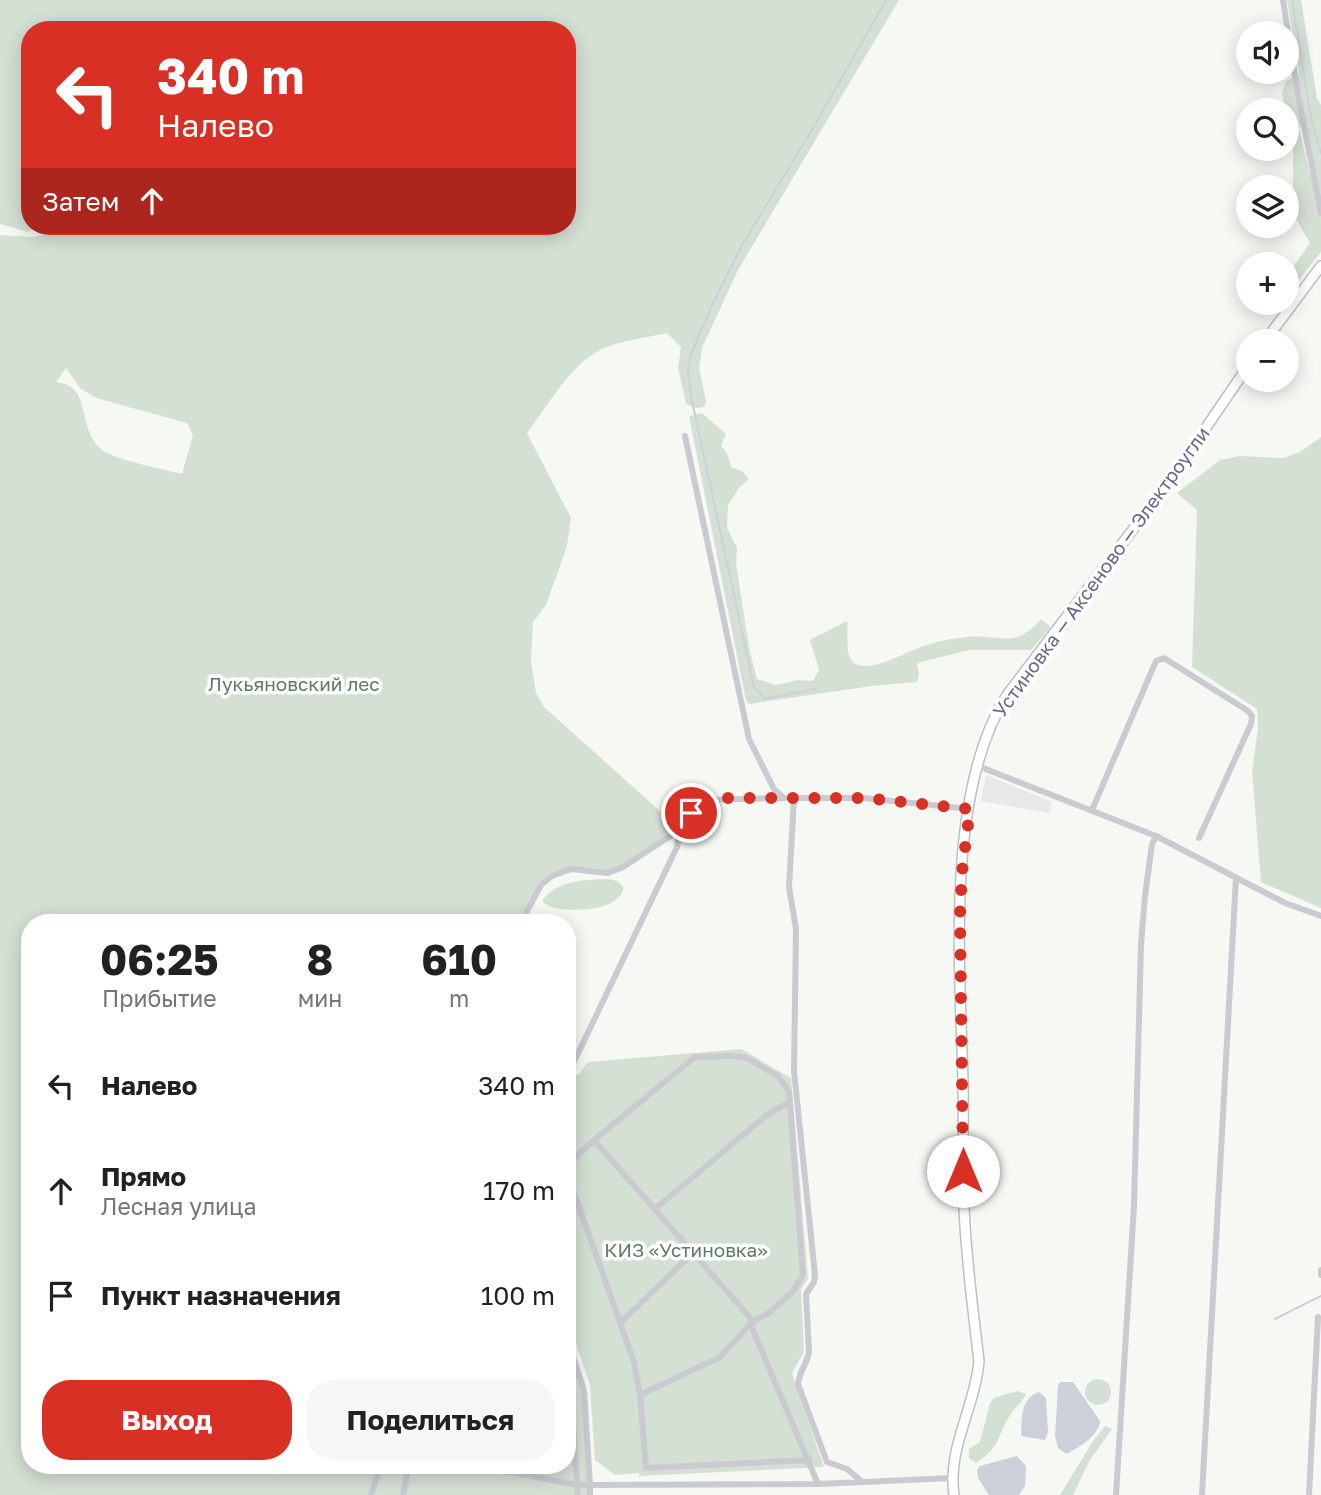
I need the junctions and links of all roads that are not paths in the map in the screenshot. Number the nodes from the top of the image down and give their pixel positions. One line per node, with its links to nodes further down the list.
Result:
1 (1283, 0): 2 (street)
2 (1321, 213)
3 (1321, 266): 4 (main road)
4 (1274, 329)
5 (1236, 384): 7 (main road, Устиновка — Аксеново — Электроугли)
6 (685, 436): 8 (street)
7 (978, 766): 10 (main road, Устиновка — Аксеново — Электроугли); 11 (street)
8 (784, 798): 9 (street); 12 (street)
9 (794, 798): 10 (street); 38 (street)
10 (970, 809): 37 (main road, Устиновка — Аксеново — Электроугли)
11 (1092, 810): 13 (street); 14 (street)
12 (680, 826): 16 (street); 18 (street)
13 (1156, 836): 15 (street); 47 (street)
14 (1199, 838)
15 (1237, 878): 17 (street); 48 (street)
16 (526, 913)
17 (1321, 916)
18 (576, 1058)
19 (790, 1102): 20 (street); 23 (street); 28 (street)
20 (594, 1140): 21 (street); 23 (street)
21 (576, 1157)
22 (576, 1198): 29 (street)
23 (655, 1209): 24 (street)
24 (694, 1252): 28 (street); 29 (street)
25 (1321, 1269): 26 (street)
26 (1321, 1275)
27 (1318, 1317): 49 (street)
28 (753, 1321): 31 (street); 32 (street)
29 (621, 1322): 31 (street)
30 (576, 1366): 41 (street)
31 (640, 1395): 32 (street)
32 (809, 1460): 39 (street)
33 (378, 1474): 42 (street)
34 (407, 1474): 43 (street)
35 (521, 1474): 40 (street)
36 (576, 1474): 40 (street)
37 (952, 1478): 38 (street); 46 (main road, Устиновка — Аксеново — Электроугли)
38 (861, 1481): 39 (street)
39 (818, 1484): 41 (street)
40 (577, 1485): 41 (street); 44 (street)
41 (590, 1485): 45 (street)
42 (372, 1495)
43 (403, 1495)
44 (578, 1495)
45 (590, 1495)
46 (954, 1495)
47 (1116, 1495)
48 (1202, 1495)
49 (1309, 1495)

